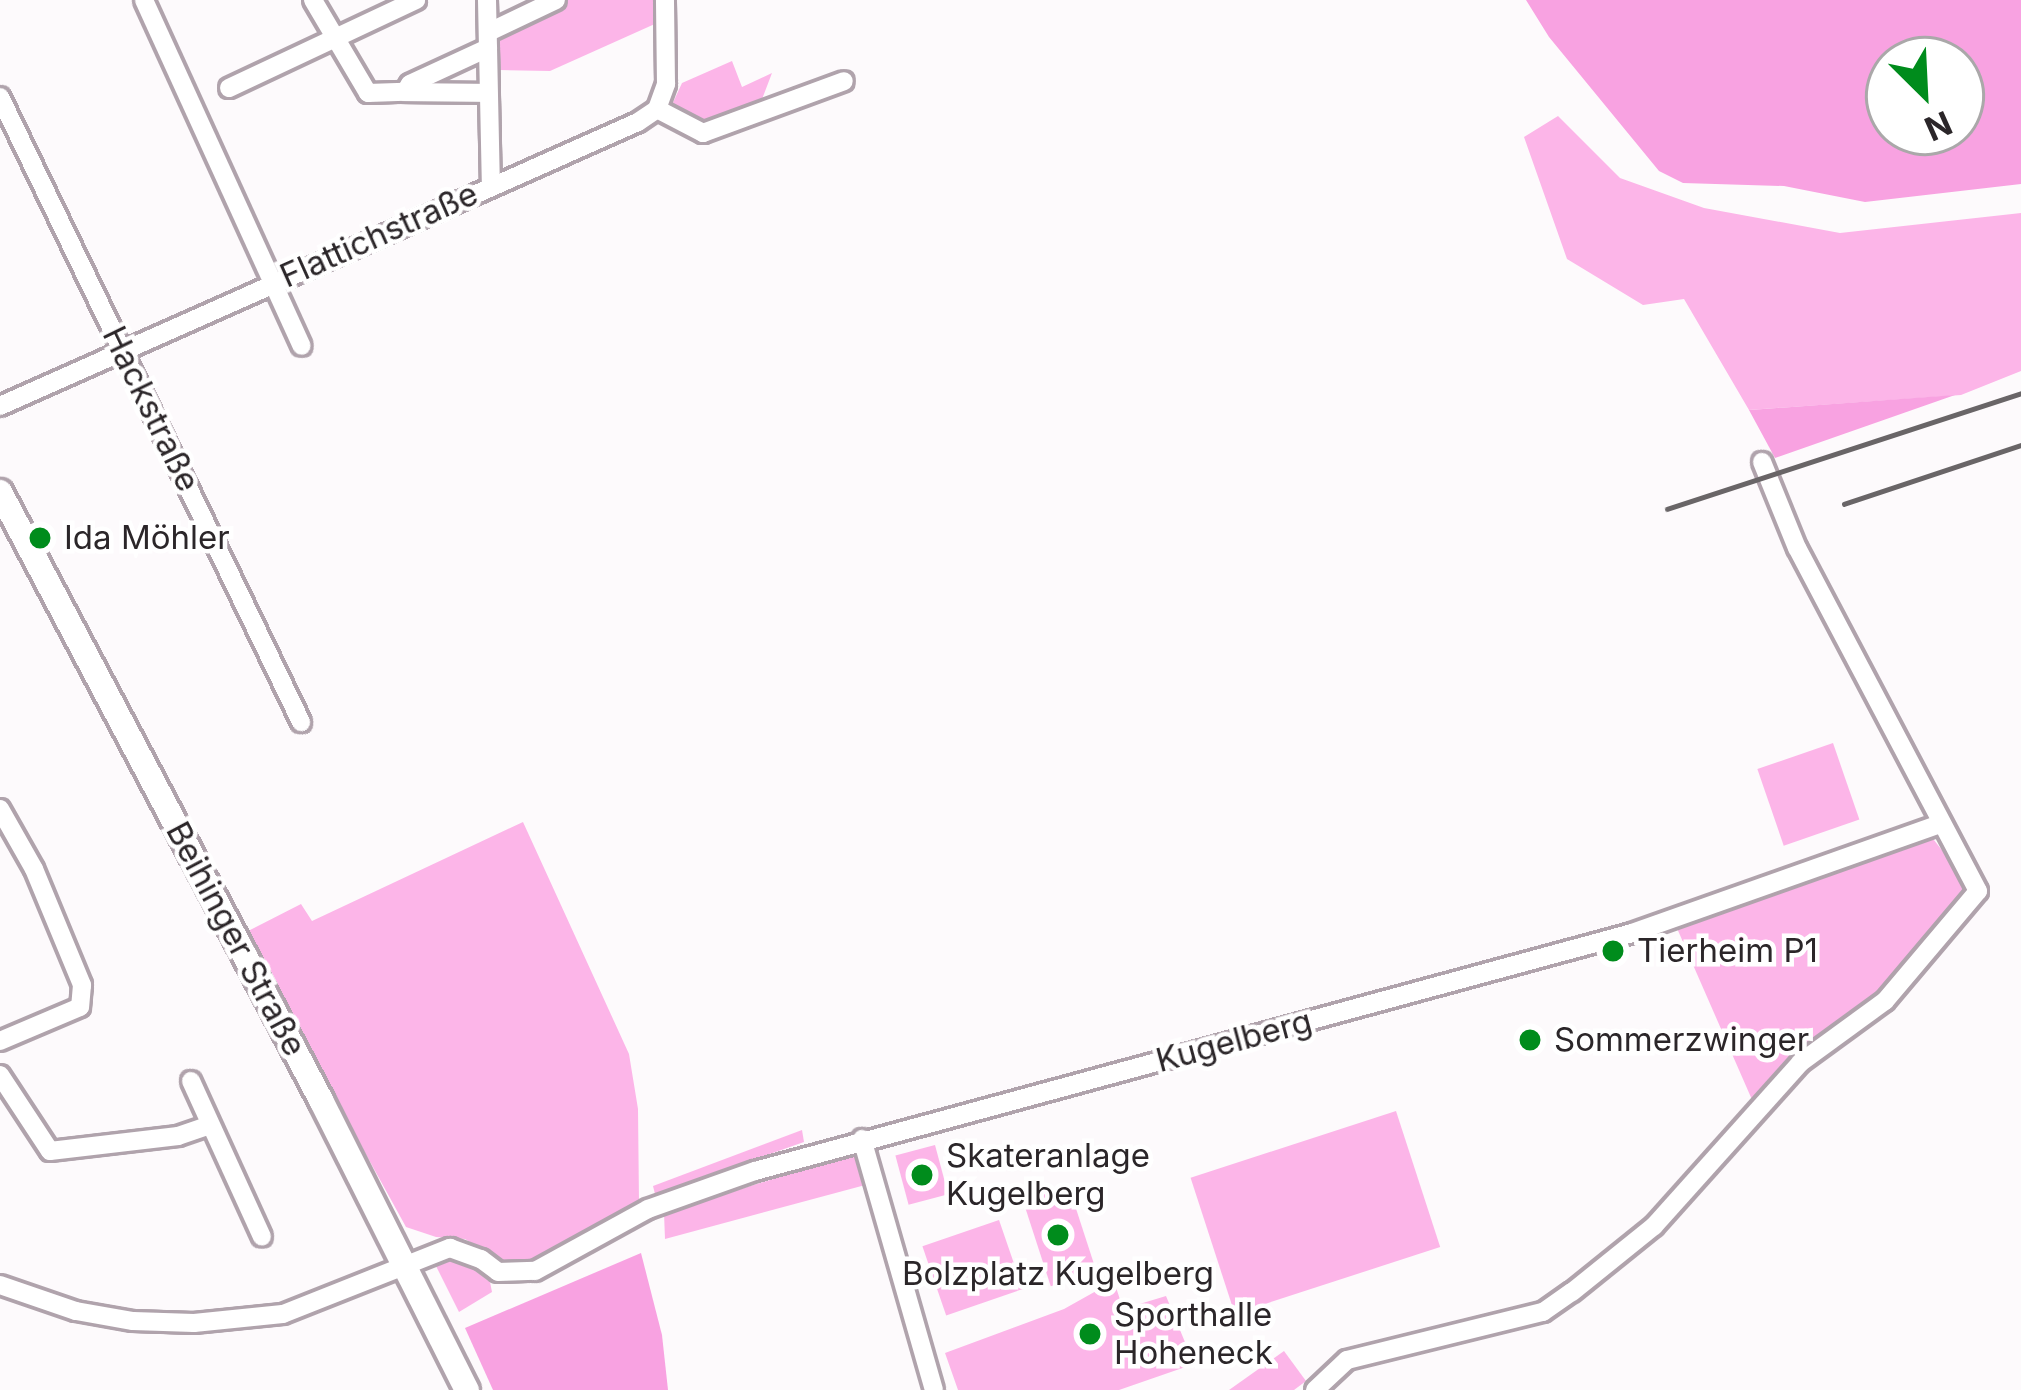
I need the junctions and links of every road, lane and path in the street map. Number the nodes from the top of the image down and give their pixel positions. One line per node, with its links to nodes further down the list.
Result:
1 (144, 0): 16 (street)
2 (314, 0): 7 (street)
3 (416, 0): 7 (street)
4 (487, 0): 8 (street)
5 (556, 0): 8 (street)
6 (665, 0): 14 (street)
7 (335, 40): 10 (street); 11 (street)
8 (488, 40): 11 (street); 12 (street)
9 (844, 81): 14 (street)
10 (230, 88)
11 (405, 92): 12 (street)
12 (488, 94): 15 (street)
13 (0, 97): 18 (street, Hackstraße)
14 (657, 109): 15 (street, Flattichstraße)
15 (491, 184): 16 (street, Flattichstraße)
16 (275, 282): 17 (street); 18 (street, Flattichstraße)
17 (302, 346)
18 (122, 350): 19 (street, Flattichstraße); 22 (street, Hackstraße)
19 (0, 406)
20 (1762, 462): 24 (street)
21 (0, 492): 31 (main road, Beihinger Straße)
22 (301, 722)
23 (0, 809): 25 (street)
24 (1939, 824): 29 (street, Kugelberg); 35 (street)
25 (0, 1041)
26 (0, 1075): 28 (street)
27 (191, 1081): 28 (street)
28 (210, 1125): 30 (street)
29 (862, 1138): 31 (street, Kugelberg); 34 (street)
30 (262, 1237)
31 (403, 1263): 32 (street); 33 (main road, Beihinger Straße)
32 (0, 1286)
33 (467, 1390)
34 (934, 1390)
35 (1315, 1390)

